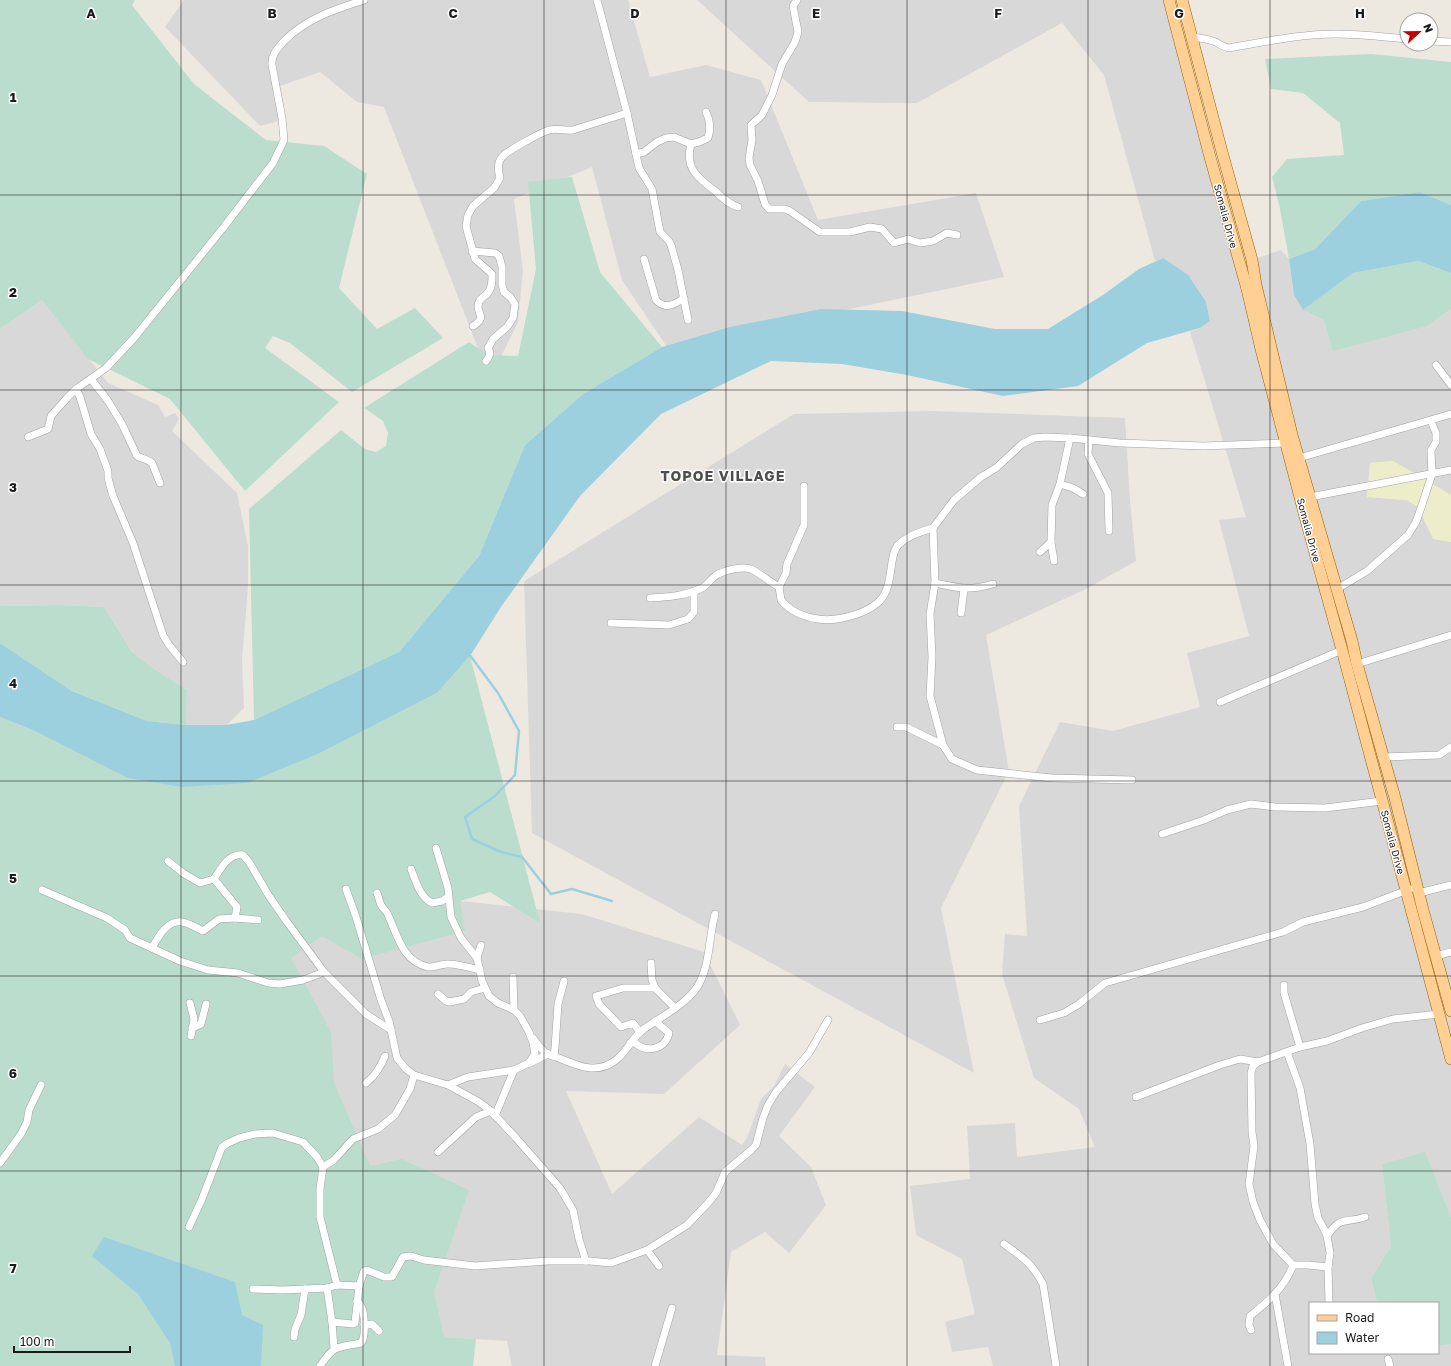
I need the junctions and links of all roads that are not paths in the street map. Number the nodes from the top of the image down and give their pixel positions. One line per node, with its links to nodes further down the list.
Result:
1 (361, 0): 23 (street)
2 (597, 0): 11 (street)
3 (797, 0): 15 (street)
4 (1169, 0): 31 (main road, Somalia Drive)
5 (1182, 0): 6 (main road, Somalia Drive)
6 (1192, 37): 7 (street); 32 (main road, Somalia Drive)
7 (1399, 38)
8 (1439, 41): 9 (street)
9 (1451, 42)
10 (706, 112): 12 (street)
11 (627, 113): 13 (street); 16 (street)
12 (690, 144): 13 (street); 14 (street)
13 (636, 154): 18 (street)
14 (738, 207)
15 (957, 236)
16 (472, 251): 20 (street); 21 (street)
17 (644, 259): 18 (street)
18 (684, 298): 19 (street)
19 (688, 320)
20 (473, 326)
21 (486, 361)
22 (1436, 365): 24 (street)
23 (91, 379): 25 (street); 35 (street)
24 (1451, 385)
25 (76, 389): 28 (street); 56 (street)
26 (1451, 414): 27 (street)
27 (1431, 421): 32 (street); 34 (street)
28 (28, 437)
29 (1070, 438): 30 (street); 36 (street); 40 (street)
30 (1089, 440): 31 (street); 41 (street)
31 (1286, 443): 55 (main road, Somalia Drive)
32 (1299, 458): 39 (main road, Somalia Drive)
33 (1451, 470): 34 (street)
34 (1432, 474): 39 (street); 49 (street)
35 (160, 483)
36 (1060, 484): 38 (street); 42 (street)
37 (804, 486): 47 (street)
38 (1083, 494)
39 (1310, 497): 49 (main road, Somalia Drive)
40 (933, 528): 45 (street); 47 (street)
41 (1108, 531)
42 (1051, 542): 43 (street); 44 (street)
43 (1040, 552)
44 (1054, 561)
45 (935, 583): 48 (street); 60 (street)
46 (994, 584): 48 (street)
47 (779, 587): 50 (street)
48 (964, 589): 52 (street)
49 (1337, 590): 57 (main road, Somalia Drive)
50 (694, 591): 51 (street); 53 (street)
51 (650, 598)
52 (961, 613)
53 (611, 623)
54 (1451, 636): 57 (street)
55 (1342, 650): 58 (street); 64 (main road, Somalia Drive)
56 (183, 662)
57 (1357, 664): 62 (main road, Somalia Drive)
58 (1220, 702)
59 (897, 727): 60 (street)
60 (943, 745): 63 (street)
61 (1451, 747): 62 (street)
62 (1384, 757): 74 (main road, Somalia Drive)
63 (1132, 780)
64 (1382, 801): 65 (street); 73 (main road, Somalia Drive)
65 (1162, 834)
66 (436, 848): 76 (street)
67 (168, 861): 69 (street)
68 (411, 869): 76 (street)
69 (214, 879): 78 (street); 87 (street)
70 (1451, 885): 74 (street)
71 (346, 889): 104 (street)
72 (42, 890): 81 (street)
73 (1406, 890): 74 (street); 99 (main road, Somalia Drive); 101 (street)
74 (1418, 890): 83 (main road, Somalia Drive)
75 (377, 893): 86 (street)
76 (448, 897): 84 (street)
77 (715, 914): 96 (street)
78 (235, 918): 79 (street); 81 (street)
79 (258, 920)
80 (481, 945): 84 (street)
81 (152, 948): 87 (street)
82 (1451, 952): 83 (street)
83 (1436, 956): 98 (main road, Somalia Drive)
84 (477, 958): 86 (street)
85 (651, 963): 92 (street)
86 (480, 970): 91 (street)
87 (324, 972): 104 (street)
88 (513, 977): 97 (street)
89 (564, 981): 111 (street)
90 (1284, 985): 109 (street)
91 (485, 988): 93 (street); 97 (street)
92 (655, 988): 96 (street); 106 (street)
93 (438, 994)
94 (190, 1003): 103 (street)
95 (206, 1004): 103 (street)
96 (675, 1008): 102 (street)
97 (514, 1010): 105 (street)
98 (1451, 1011)
99 (1439, 1014): 109 (street); 113 (main road, Somalia Drive)
100 (828, 1020): 130 (street)
101 (1040, 1020)
102 (655, 1021): 106 (street); 108 (street)
103 (192, 1028): 107 (street)
104 (391, 1030): 117 (street)
105 (529, 1032): 111 (street); 115 (street)
106 (640, 1032): 108 (street)
107 (191, 1036)
108 (630, 1043): 111 (street)
109 (1300, 1047): 110 (street)
110 (1287, 1052): 114 (street); 128 (street)
111 (551, 1055): 115 (street)
112 (385, 1056): 118 (street)
113 (1451, 1058)
114 (1258, 1062): 121 (street); 132 (street)
115 (529, 1063): 116 (street)
116 (514, 1070): 120 (street); 122 (street)
117 (414, 1076): 120 (street); 125 (street)
118 (366, 1083)
119 (41, 1085): 124 (street)
120 (448, 1085): 122 (street)
121 (1136, 1097)
122 (493, 1113): 123 (street); 131 (street)
123 (438, 1152)
124 (0, 1163)
125 (323, 1167): 127 (street); 135 (street)
126 (1365, 1217): 128 (street)
127 (189, 1227)
128 (1326, 1236): 134 (street)
129 (1004, 1244): 152 (street)
130 (647, 1250): 131 (street); 133 (street)
131 (586, 1262): 136 (street)
132 (1293, 1265): 134 (street); 140 (street)
133 (659, 1266)
134 (1328, 1268): 142 (street)
135 (337, 1285): 136 (street); 137 (street)
136 (359, 1286): 141 (street)
137 (327, 1288): 139 (street); 144 (street)
138 (253, 1289): 139 (street)
139 (305, 1289): 148 (street)
140 (1275, 1294): 146 (street); 153 (street)
141 (357, 1301): 144 (street); 145 (street)
142 (1330, 1302)
143 (672, 1308): 151 (street)
144 (332, 1322): 149 (street)
145 (364, 1324): 147 (street); 149 (street)
146 (1251, 1330)
147 (379, 1331)
148 (294, 1337)
149 (334, 1348): 150 (street)
150 (320, 1366)
151 (655, 1366)
152 (1056, 1366)
153 (1288, 1366)

